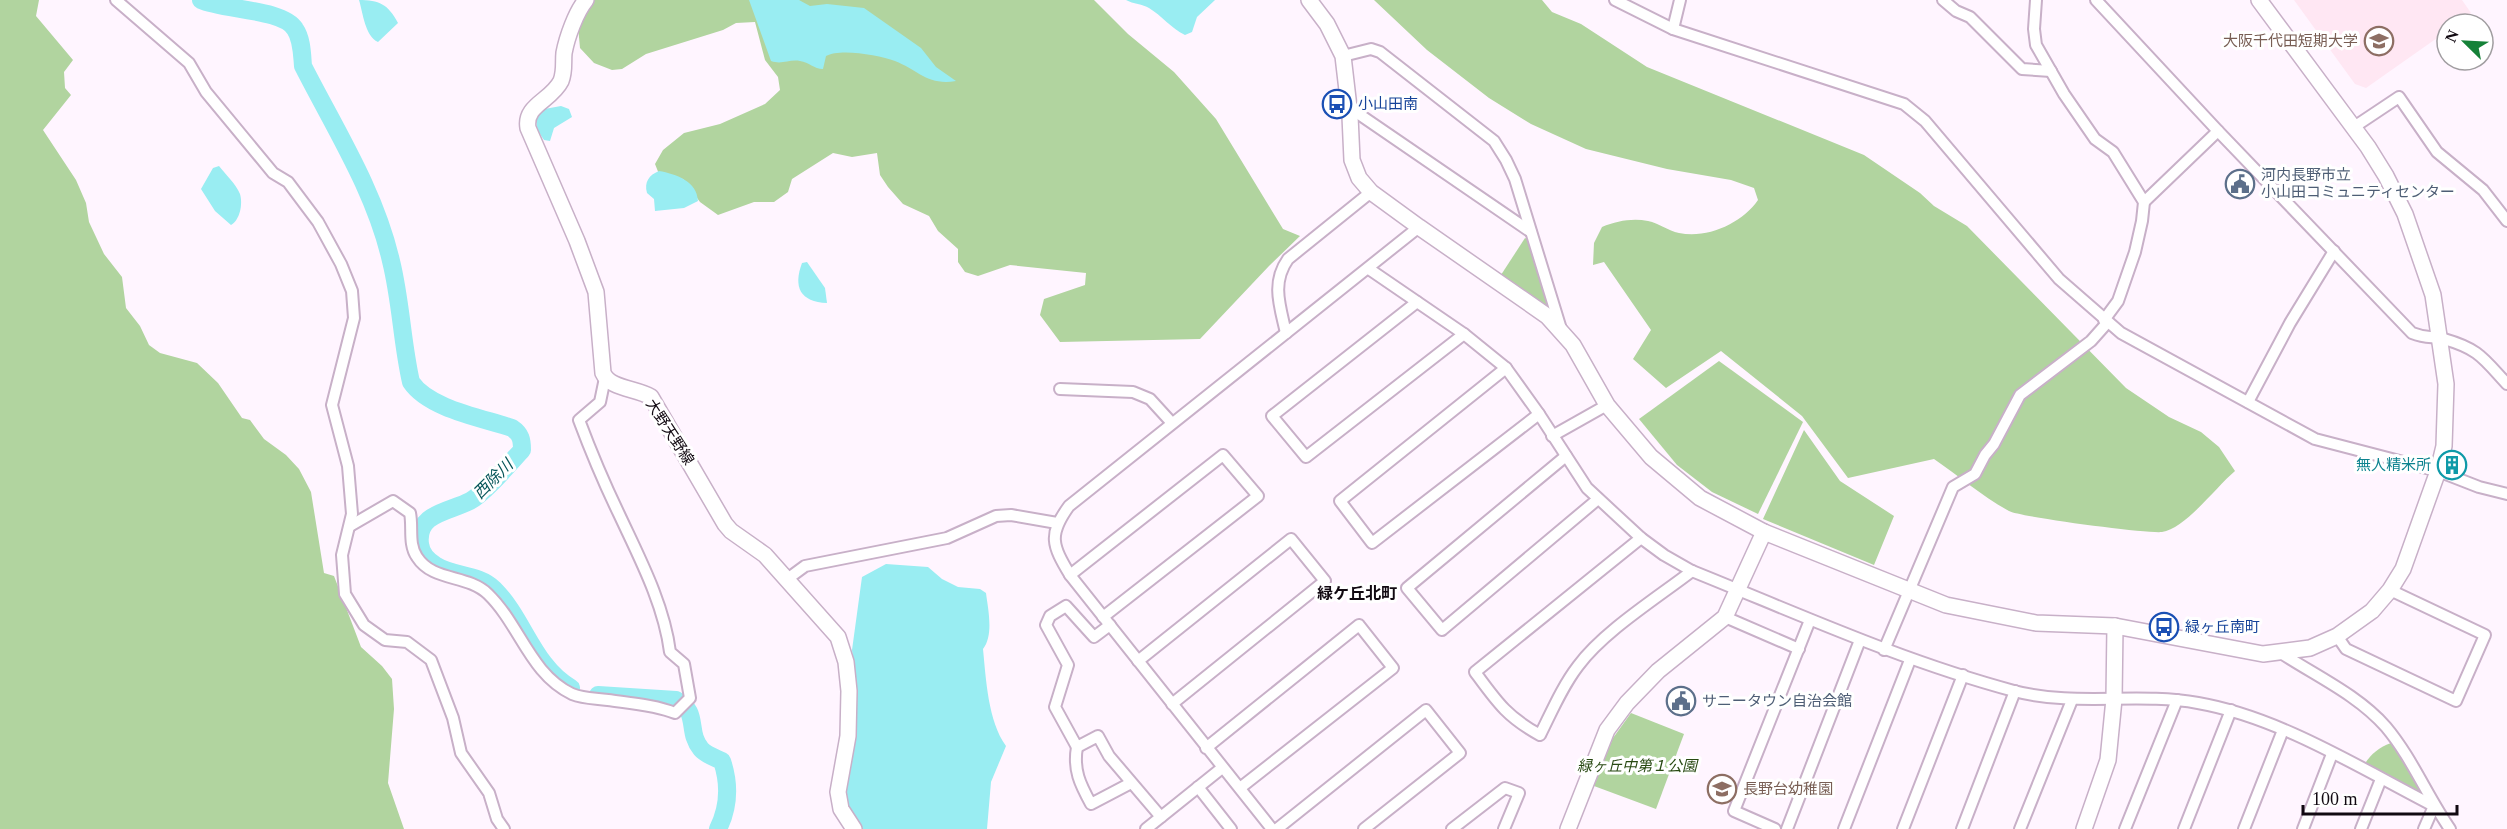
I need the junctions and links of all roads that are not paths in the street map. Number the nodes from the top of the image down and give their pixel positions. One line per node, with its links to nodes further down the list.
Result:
1 (116, 0): 43 (street)
2 (586, 0): 30 (street)
3 (1309, 0): 11 (street)
4 (1615, 0): 10 (street)
5 (1680, 0): 10 (street)
6 (1943, 0): 12 (street)
7 (2036, 0): 12 (street)
8 (2096, 0): 15 (street)
9 (2259, 0): 14 (street)
10 (1674, 29): 24 (street)
11 (1343, 56): 13 (street); 20 (street)
12 (2051, 70): 17 (street)
13 (1350, 108): 16 (street); 20 (street)
14 (2354, 128): 18 (street); 28 (street)
15 (2218, 131): 17 (street); 21 (street)
16 (1371, 192): 19 (street); 26 (street)
17 (2144, 202): 24 (street)
18 (2507, 221)
19 (1419, 227): 22 (street); 25 (street)
20 (1532, 232): 25 (street)
21 (2334, 251): 28 (street); 33 (street)
22 (1369, 269): 23 (street); 26 (street)
23 (1417, 302): 27 (street); 27 (street)
24 (2105, 321): 33 (street); 50 (street)
25 (1562, 332): 34 (street)
26 (1286, 333): 36 (street)
27 (1464, 334): 29 (street)
28 (2441, 338): 31 (street); 39 (street)
29 (1506, 368): 35 (street); 35 (street)
30 (605, 378): 43 (street); 48 (street, 大野天野線)
31 (2507, 384)
32 (1060, 389): 36 (street)
33 (2248, 402): 39 (street)
34 (1607, 405): 37 (street); 44 (street)
35 (1539, 414): 37 (street)
36 (1171, 422): 42 (street)
37 (1552, 436): 38 (street)
38 (1566, 456): 41 (street); 41 (street)
39 (2438, 471): 40 (street); 51 (street)
40 (2507, 494)
41 (1598, 499): 45 (street)
42 (1057, 522): 47 (street); 48 (street)
43 (351, 526): 81 (street)
44 (1764, 532): 49 (street); 50 (street)
45 (1641, 538): 46 (street); 46 (street)
46 (1692, 571): 49 (street)
47 (1070, 575): 54 (street); 54 (street)
48 (786, 580): 82 (street, 大野天野線)
49 (1739, 590): 52 (street); 53 (street)
50 (1908, 590): 55 (street); 59 (street)
51 (2390, 590): 56 (street); 56 (street)
52 (1725, 617): 58 (street); 90 (street)
53 (1810, 620): 57 (street); 58 (street)
54 (1106, 621): 62 (street); 71 (street)
55 (2115, 626): 60 (street); 65 (street)
56 (2337, 636): 60 (street)
57 (1860, 640): 59 (street); 92 (street)
58 (1799, 649): 91 (street)
59 (1884, 650): 61 (street)
60 (2281, 653): 79 (street)
61 (1910, 660): 63 (street); 93 (street)
62 (1138, 661): 68 (street); 68 (street)
63 (1963, 675): 64 (street); 94 (street)
64 (2015, 692): 66 (street); 95 (street)
65 (2114, 699): 66 (street); 67 (street); 97 (street)
66 (2072, 700): 96 (street)
67 (2177, 700): 69 (street); 98 (street)
68 (1172, 704): 72 (street)
69 (2231, 710): 70 (street); 99 (street)
70 (2283, 730): 73 (street); 100 (street)
71 (1077, 747): 76 (street); 76 (street)
72 (1206, 748): 74 (street); 78 (street)
73 (2332, 754): 75 (street); 101 (street)
74 (1222, 768): 77 (street); 78 (street)
75 (2382, 779): 79 (street); 102 (street)
76 (1131, 783): 80 (street)
77 (1198, 787): 80 (street); 84 (street)
78 (1240, 788): 85 (street)
79 (2434, 806): 103 (street); 104 (street)
80 (1161, 817): 83 (street)
81 (504, 829)
82 (854, 829)
83 (1146, 829)
84 (1231, 829)
85 (1272, 829)
86 (1277, 829): 87 (street)
87 (1364, 829)
88 (1452, 829): 89 (street)
89 (1504, 829)
90 (1568, 829)
91 (1775, 829)
92 (1787, 829)
93 (1844, 829)
94 (1903, 829)
95 (1962, 829)
96 (2020, 829)
97 (2084, 829)
98 (2125, 829)
99 (2184, 829)
100 (2244, 829)
101 (2302, 829)
102 (2361, 829)
103 (2424, 829)
104 (2450, 829)

